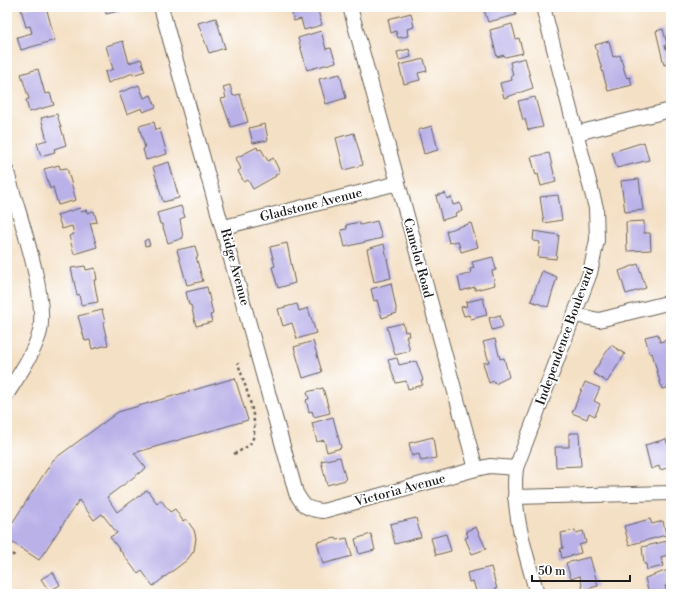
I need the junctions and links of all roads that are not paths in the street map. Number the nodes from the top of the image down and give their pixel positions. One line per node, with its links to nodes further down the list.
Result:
1 (162, 7): 8 (street, Ridge Avenue)
2 (350, 7): 7 (street, Camelot Road)
3 (543, 7): 5 (street, Independence Boulevard)
4 (671, 110): 5 (street)
5 (577, 133): 10 (street, Independence Boulevard)
6 (7, 172): 11 (street)
7 (398, 183): 8 (street, Gladstone Avenue); 13 (street, Camelot Road)
8 (224, 227): 16 (street, Ridge Avenue)
9 (671, 302): 10 (street)
10 (575, 315): 12 (street, Independence Boulevard)
11 (7, 394)
12 (516, 468): 13 (street); 15 (street, Independence Boulevard)
13 (476, 469): 16 (street, Victoria Avenue)
14 (671, 493): 15 (street)
15 (515, 497): 17 (street, Independence Boulevard)
16 (323, 511)
17 (537, 594)

